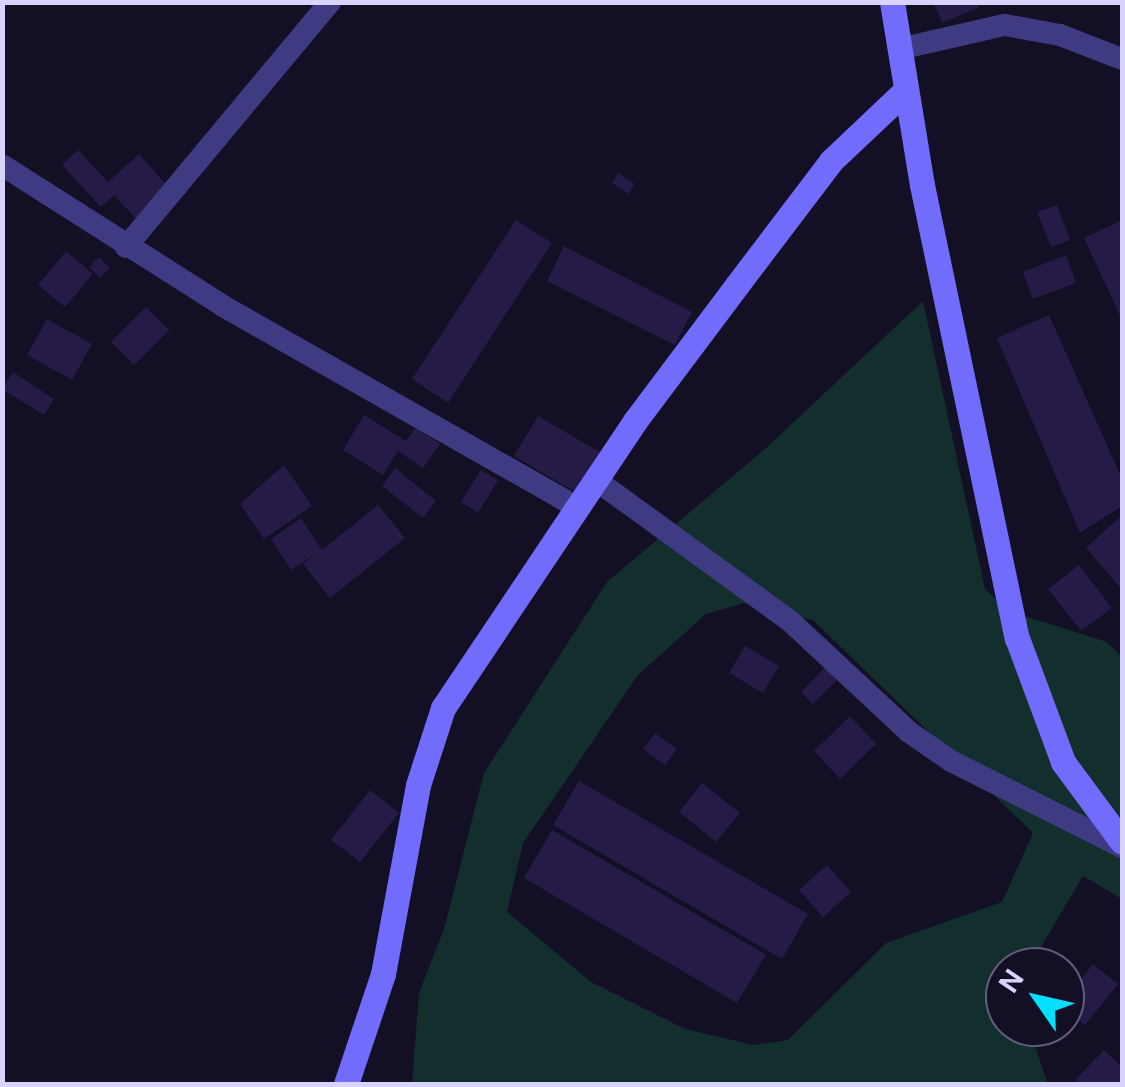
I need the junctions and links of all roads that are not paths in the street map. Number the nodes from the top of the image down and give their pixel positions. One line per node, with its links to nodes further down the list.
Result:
1 (330, 2): 7 (street)
2 (892, 2): 3 (street)
3 (899, 48): 4 (street); 5 (street)
4 (1122, 60)
5 (904, 91): 8 (street); 10 (street)
6 (2, 166): 7 (street)
7 (126, 247): 9 (street)
8 (596, 480): 9 (street); 10 (street)
9 (578, 507): 11 (street)
10 (1122, 844)
11 (346, 1084)

